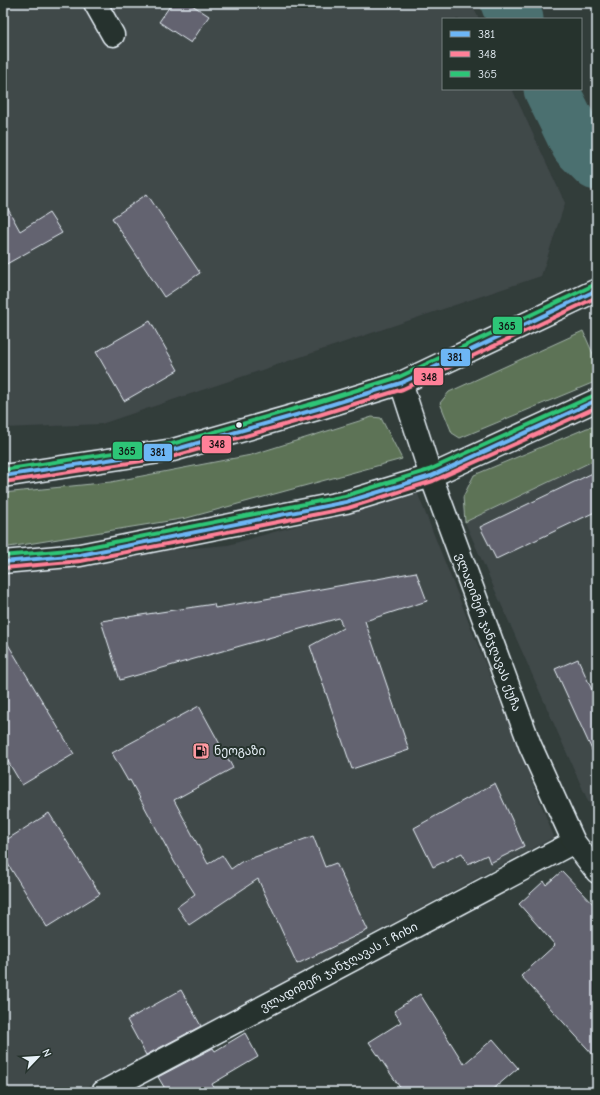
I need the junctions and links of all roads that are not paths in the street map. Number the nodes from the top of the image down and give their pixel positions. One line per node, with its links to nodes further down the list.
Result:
1 (95, 3): 2 (main road)
2 (113, 35)
3 (587, 295): 4 (main road)
4 (401, 383): 6 (main road); 7 (main road, ვლადიმერ ჯანჯღავას ქუჩა)
5 (597, 400): 7 (main road)
6 (3, 476)
7 (431, 476): 8 (main road); 9 (main road, ვლადიმერ ჯანჯღავას ქუჩა)
8 (3, 562)
9 (574, 842): 10 (main road, ვლადიმერ ჯანჯღავას ქუჩა); 11 (main road, ვლადიმერ ჯანჯღავას I ჩიხი)
10 (597, 872)
11 (103, 1092)

